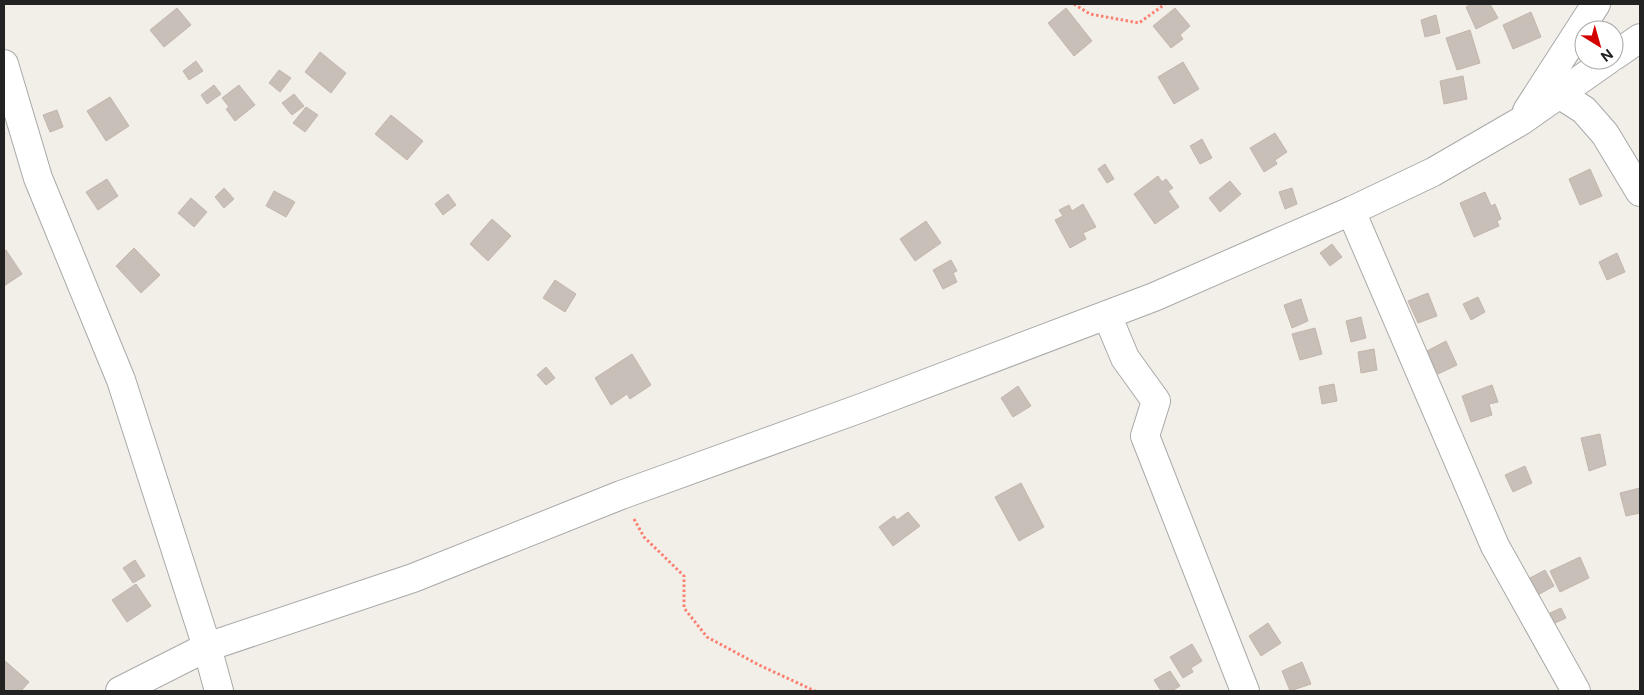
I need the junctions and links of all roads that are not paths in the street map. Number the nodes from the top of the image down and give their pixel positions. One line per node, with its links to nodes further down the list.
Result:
1 (1574, 4): 4 (street)
2 (1596, 4): 4 (street)
3 (1640, 38): 5 (street)
4 (1565, 48): 9 (street)
5 (1624, 49)
6 (4, 64): 13 (street)
7 (1594, 70): 8 (street)
8 (1559, 94): 9 (street); 10 (street)
9 (1521, 120): 11 (street)
10 (1640, 192)
11 (1351, 211): 12 (street); 17 (street)
12 (1107, 315): 13 (street); 16 (street)
13 (207, 647): 14 (street); 15 (street)
14 (120, 691)
15 (219, 691)
16 (1245, 691)
17 (1576, 691)

